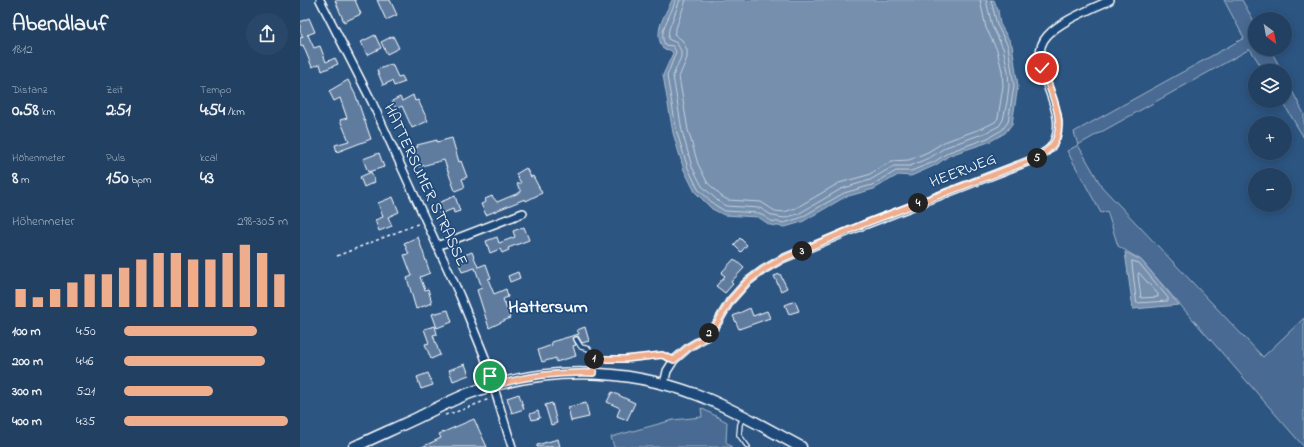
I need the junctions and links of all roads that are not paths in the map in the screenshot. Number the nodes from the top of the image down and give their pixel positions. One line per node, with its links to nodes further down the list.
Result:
1 (320, 0): 4 (street, HATTERSUMER STRASSE)
2 (1110, 0): 7 (street, HEERWEG)
3 (523, 213): 4 (street)
4 (437, 246): 10 (street, HATTERSUMER STRASSE)
5 (576, 338): 6 (lane)
6 (594, 359): 7 (lane); 8 (lane)
7 (674, 360): 9 (street, HEERWEG)
8 (593, 373): 9 (main road); 10 (main road)
9 (664, 384): 11 (main road)
10 (494, 391): 12 (main road); 13 (street, HATTERSUMER STRASSE)
11 (743, 417): 14 (lane); 15 (main road)
12 (354, 447)
13 (512, 447)
14 (748, 447)
15 (801, 447)

